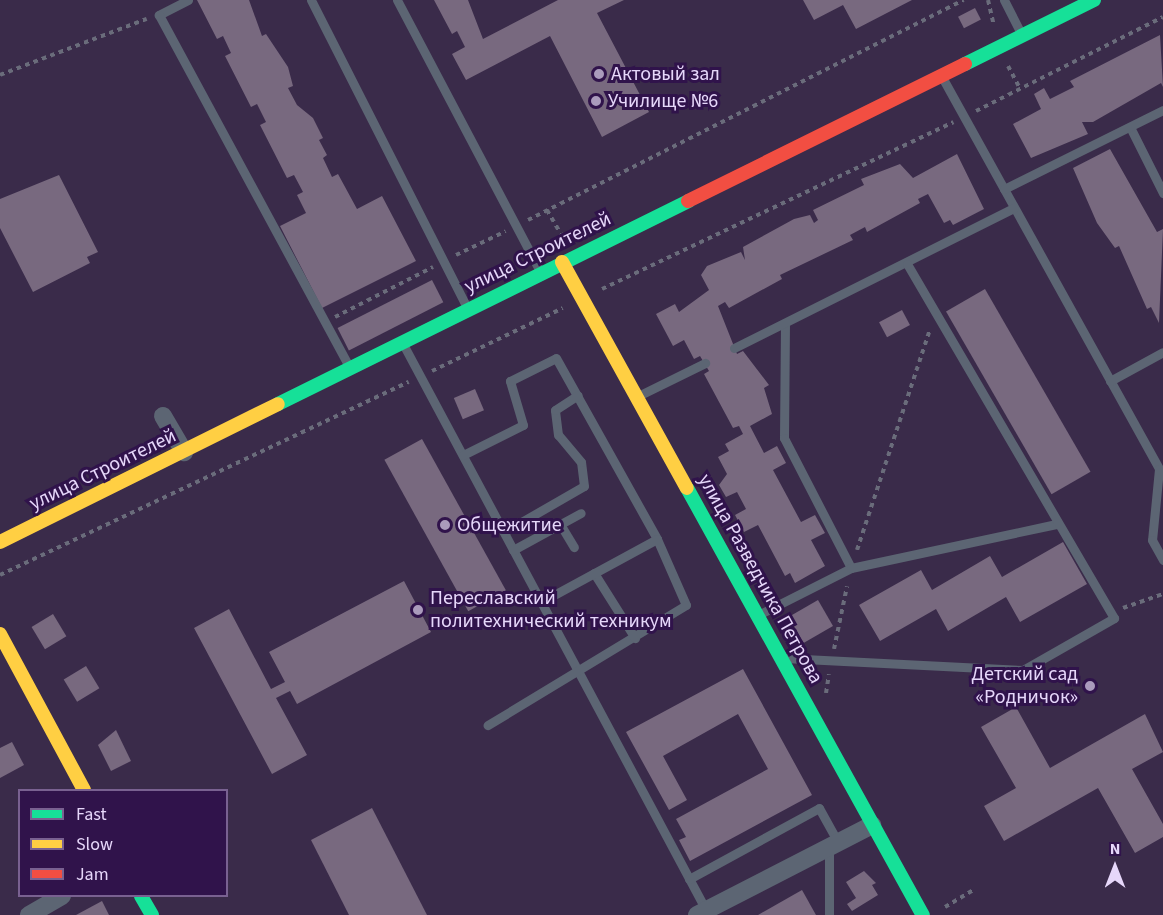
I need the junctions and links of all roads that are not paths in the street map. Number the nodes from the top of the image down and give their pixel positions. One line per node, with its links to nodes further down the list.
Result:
1 (188, 0): 22 (lane)
2 (311, 0): 16 (lane)
3 (397, 0): 15 (lane)
4 (1004, 0): 6 (lane)
5 (1094, 0): 6 (main road, улица Строителей)
6 (1022, 35): 7 (main road, улица Строителей)
7 (941, 75): 10 (lane); 13 (main road, улица Строителей)
8 (1163, 110): 9 (lane)
9 (1130, 127): 10 (lane); 11 (lane)
10 (1004, 189): 12 (lane)
11 (1163, 193)
12 (1014, 208): 14 (lane); 23 (lane)
13 (562, 262): 15 (main road, улица Строителей); 25 (main road, улица Разведчика Петрова)
14 (908, 264): 17 (lane); 32 (lane)
15 (541, 272): 16 (main road, улица Строителей)
16 (467, 310): 18 (main road, улица Строителей)
17 (785, 322): 19 (lane); 39 (lane)
18 (402, 342): 22 (main road, улица Строителей); 28 (lane)
19 (734, 348)
20 (1163, 352): 23 (lane)
21 (705, 363): 25 (lane)
22 (350, 369): 27 (main road, улица Строителей)
23 (1110, 381): 29 (lane)
24 (578, 394): 28 (lane); 33 (lane); 34 (lane)
25 (638, 396): 42 (main road, улица Разведчика Петрова)
26 (163, 416): 27 (street)
27 (184, 452): 35 (main road, улица Строителей)
28 (463, 455): 33 (lane)
29 (1161, 468): 38 (lane)
30 (581, 513): 31 (lane)
31 (560, 524): 36 (lane); 37 (lane)
32 (1056, 524): 39 (lane); 45 (lane)
33 (504, 532): 37 (lane)
34 (657, 539): 40 (lane); 44 (lane)
35 (0, 542)
36 (574, 547)
37 (513, 550): 41 (lane)
38 (1163, 560)
39 (851, 568): 42 (lane)
40 (594, 573): 41 (lane); 44 (lane)
41 (541, 602): 46 (lane)
42 (758, 615): 45 (main road, улица Разведчика Петрова)
43 (0, 633): 48 (main road)
44 (635, 638): 46 (lane)
45 (781, 658): 49 (main road, улица Разведчика Петрова)
46 (579, 674): 47 (lane); 51 (lane)
47 (488, 725)
48 (83, 789)
49 (872, 825): 50 (street); 58 (main road, улица Разведчика Петрова)
50 (833, 845): 51 (lane); 54 (street); 57 (lane)
51 (689, 879): 54 (lane)
52 (60, 897): 55 (street)
53 (142, 897): 56 (main road)
54 (701, 913)
55 (29, 915)
56 (152, 915)
57 (830, 915)
58 (923, 915)

